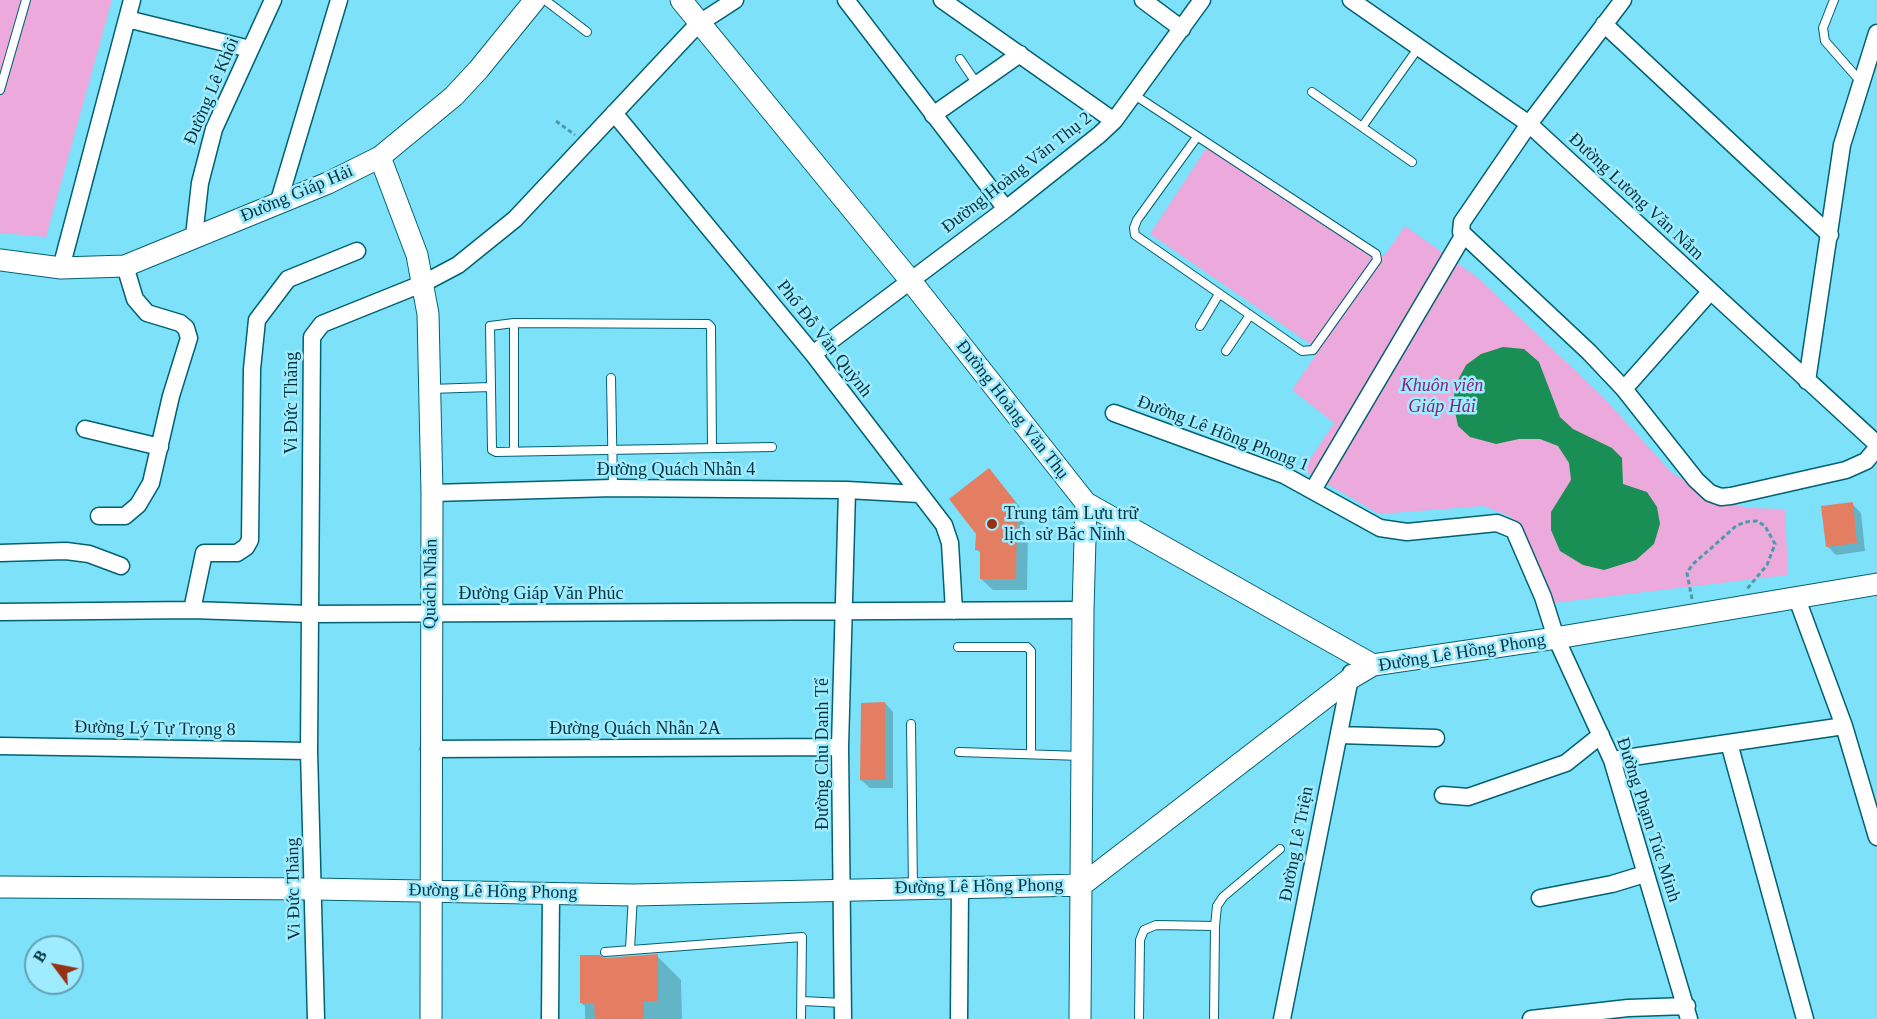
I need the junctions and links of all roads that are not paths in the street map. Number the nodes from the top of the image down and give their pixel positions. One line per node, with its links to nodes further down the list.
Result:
1 (26, 0): 28 (lane)
2 (132, 0): 16 (street)
3 (273, 0): 23 (street, Đường Lê Khôi)
4 (339, 0): 39 (street)
5 (535, 0): 37 (street, Đường Giáp Hải)
6 (545, 0): 20 (lane)
7 (681, 0): 17 (street, Đường Hoàng Văn Thụ)
8 (735, 0): 17 (street, Vi Đức Thăng)
9 (846, 0): 32 (street)
10 (942, 0): 24 (street)
11 (1143, 0): 19 (street)
12 (1202, 0): 19 (street, Đường Hoàng Văn Thụ 2)
13 (1351, 0): 22 (street, Đường Lương Văn Nắm)
14 (1623, 0): 18 (street)
15 (1834, 0): 26 (lane)
16 (127, 19): 23 (street); 47 (street)
17 (698, 24): 31 (street, Vi Đức Thăng); 48 (street, Đường Hoàng Văn Thụ)
18 (1604, 24): 34 (street); 41 (street)
19 (1182, 28): 30 (street, Đường Hoàng Văn Thụ 2)
20 (587, 32)
21 (1877, 33): 26 (street)
22 (1419, 46): 34 (street, Đường Lương Văn Nắm); 35 (lane)
23 (250, 49): 42 (street, Đường Lê Khôi)
24 (1020, 54): 27 (street); 33 (street)
25 (960, 59): 27 (lane)
26 (1861, 82): 41 (street)
27 (977, 84): 32 (street)
28 (0, 90)
29 (1312, 92): 35 (lane)
30 (1133, 94): 33 (street, Đường Hoàng Văn Thụ 2); 36 (lane)
31 (614, 114): 49 (street, Vi Đức Thăng); 56 (street, Phố Đỗ Văn Quỳnh)
32 (933, 115): 40 (street)
33 (1114, 121): 40 (street, Đường Hoàng Văn Thụ 2)
34 (1529, 124): 43 (street); 50 (street, Đường Lương Văn Nắm)
35 (1362, 127): 38 (lane)
36 (1197, 137): 51 (lane); 52 (lane)
37 (380, 157): 39 (street, Đường Giáp Hải); 49 (street, Quách Nhẫn)
38 (1412, 162)
39 (278, 204): 42 (street, Đường Giáp Hải)
40 (1006, 209): 48 (street, Đường Hoàng Văn Thụ 2)
41 (1830, 235): 58 (street)
42 (194, 236): 46 (street, Đường Giáp Hải)
43 (1463, 236): 61 (street); 73 (street)
44 (357, 250): 82 (street)
45 (0, 260): 47 (street, Đường Giáp Hải)
46 (125, 266): 47 (street, Đường Giáp Hải); 65 (street)
47 (61, 268)
48 (910, 280): 56 (street, Đường Hoàng Văn Thụ 2); 76 (street, Đường Hoàng Văn Thụ)
49 (424, 283): 60 (street, Quách Nhẫn); 87 (street, Vi Đức Thăng)
50 (1710, 292): 58 (street, Đường Lương Văn Nắm); 61 (street)
51 (1219, 294): 52 (lane); 54 (lane)
52 (1250, 315): 55 (lane)
53 (514, 323): 59 (lane); 67 (lane); 70 (lane)
54 (1200, 326)
55 (1226, 351)
56 (813, 354): 75 (street, Phố Đỗ Văn Quỳnh)
57 (611, 378): 69 (lane)
58 (1807, 381): 64 (street, Đường Lương Văn Nắm)
59 (490, 387): 60 (lane); 70 (lane)
60 (429, 388): 74 (street, Quách Nhẫn)
61 (1624, 389): 68 (street)
62 (1114, 413): 73 (street, Đường Lê Hồng Phong 1)
63 (85, 429): 65 (street)
64 (1877, 444)
65 (160, 447): 77 (street)
66 (772, 447): 67 (lane)
67 (712, 448): 69 (lane)
68 (1877, 448)
69 (612, 450): 70 (lane); 71 (lane)
70 (514, 451)
71 (612, 489): 72 (street, Đường Quách Nhẫn 4); 74 (street, Đường Quách Nhẫn 4)
72 (847, 490): 75 (street, Đường Quách Nhẫn 4); 86 (street, Đường Chu Danh Tể)
73 (1314, 490): 89 (street, Đường Lê Hồng Phong 1)
74 (432, 493): 88 (street, Quách Nhẫn)
75 (919, 494): 84 (street, Phố Đỗ Văn Quỳnh)
76 (1086, 503): 83 (street); 91 (street)
77 (99, 516)
78 (0, 553): 79 (street)
79 (121, 566)
80 (1877, 584): 81 (street, Đường Lê Hồng Phong)
81 (1796, 596): 89 (street, Đường Lê Hồng Phong); 95 (street)
82 (192, 610): 85 (street, Đường Giáp Văn Phúc); 87 (street, Đường Giáp Văn Phúc)
83 (1083, 610): 84 (street, Đường Giáp Văn Phúc); 106 (street)
84 (954, 611): 86 (street, Đường Giáp Văn Phúc)
85 (0, 612)
86 (844, 612): 88 (street, Đường Giáp Văn Phúc); 101 (street, Đường Chu Danh Tể)
87 (310, 614): 88 (street, Đường Giáp Văn Phúc); 103 (street, Vi Đức Thăng)
88 (431, 614): 102 (street, Quách Nhẫn)
89 (1556, 638): 92 (street, Đường Lê Hồng Phong); 97 (street, Đường Phạm Túc Minh)
90 (958, 647): 105 (lane)
91 (1353, 654): 92 (street); 93 (street, Đường Lê Triện)
92 (1373, 665): 93 (street, Đường Lê Hồng Phong)
93 (1351, 678): 96 (street, Đường Lê Triện); 112 (street, Đường Lê Hồng Phong)
94 (911, 724): 116 (lane)
95 (1844, 726): 99 (street); 109 (street)
96 (1339, 735): 98 (street); 136 (street, Đường Lê Triện)
97 (1601, 735): 107 (street, Đường Phạm Túc Minh); 108 (street)
98 (1436, 738)
99 (1729, 743): 107 (street); 138 (street)
100 (0, 746): 103 (street, Đường Lý Tự Trọng 8)
101 (840, 747): 102 (street, Đường Quách Nhẫn 2A); 118 (street, Đường Chu Danh Tể)
102 (429, 749): 117 (street, Quách Nhẫn)
103 (309, 751): 115 (street, Vi Đức Thăng)
104 (959, 752): 105 (lane)
105 (1031, 754): 106 (lane)
106 (1082, 756): 112 (street)
107 (1612, 760): 111 (street, Đường Phạm Túc Minh)
108 (1443, 795)
109 (1877, 837)
110 (1280, 849): 122 (lane)
111 (1646, 874): 121 (street); 127 (street, Đường Phạm Túc Minh)
112 (1082, 885): 114 (street, Đường Lê Hồng Phong); 133 (street)
113 (0, 887): 115 (street, Đường Lê Hồng Phong)
114 (960, 888): 116 (street, Đường Lê Hồng Phong); 132 (street)
115 (315, 889): 117 (street, Đường Lê Hồng Phong); 128 (street, Vi Đức Thăng)
116 (913, 889): 118 (street, Đường Lê Hồng Phong)
117 (430, 890): 119 (street, Đường Lê Hồng Phong); 129 (street, Quách Nhẫn)
118 (842, 891): 120 (street, Đường Lê Hồng Phong); 126 (street, Đường Chu Danh Tể)
119 (551, 894): 120 (street, Đường Lê Hồng Phong); 130 (street)
120 (633, 895): 123 (lane)
121 (1540, 898)
122 (1215, 926): 134 (lane); 135 (lane)
123 (630, 948): 124 (lane); 125 (lane)
124 (605, 952)
125 (802, 1001): 126 (lane); 131 (lane)
126 (843, 1011)
127 (1688, 1012): 137 (street)
128 (316, 1019)
129 (430, 1019)
130 (550, 1019)
131 (801, 1019)
132 (959, 1019)
133 (1080, 1019)
134 (1138, 1019)
135 (1214, 1019)
136 (1282, 1019)
137 (1531, 1019)
138 (1806, 1019)

